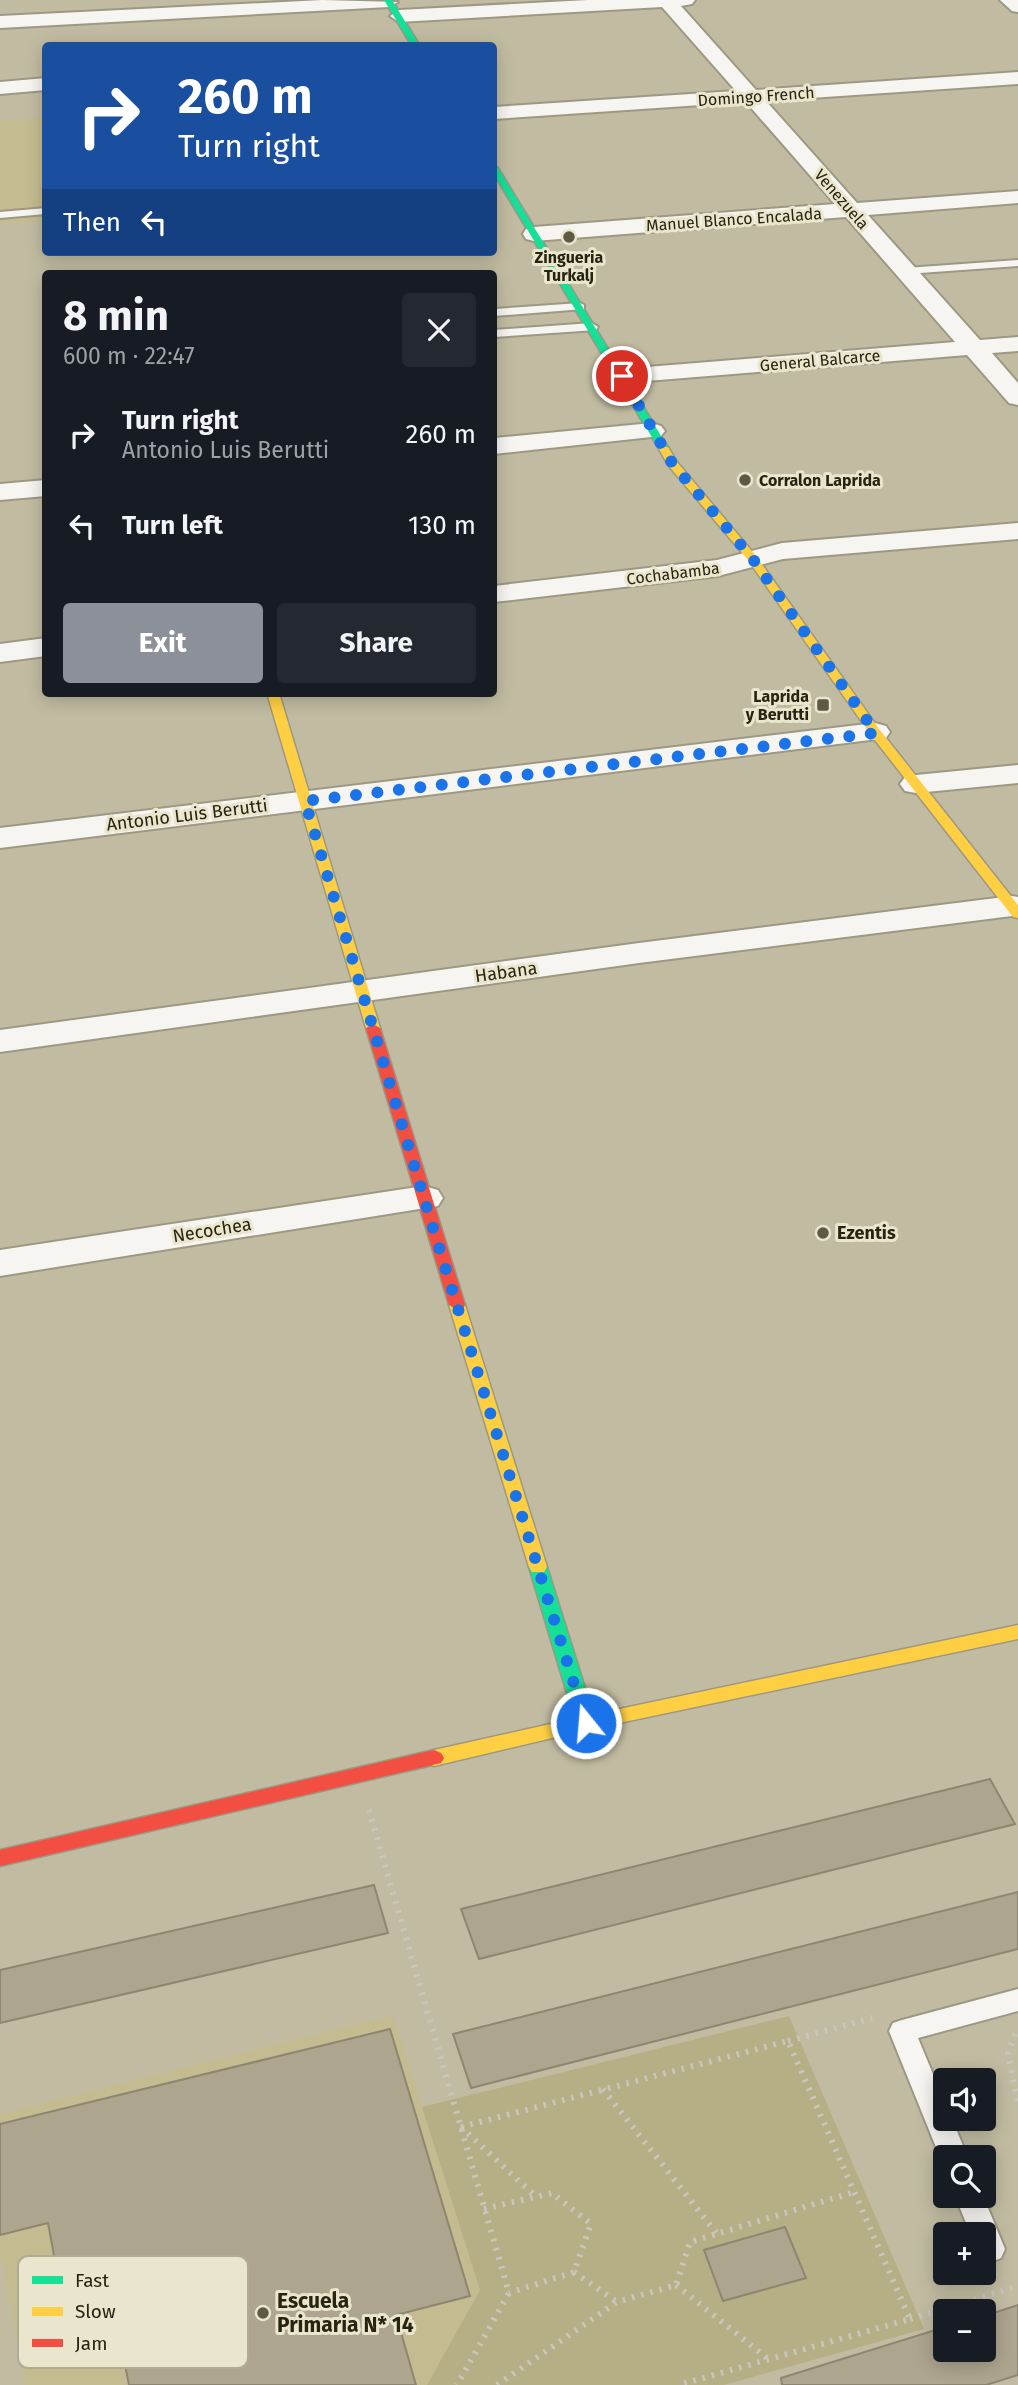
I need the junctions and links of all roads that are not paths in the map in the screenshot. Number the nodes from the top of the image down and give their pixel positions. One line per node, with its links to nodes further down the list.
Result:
1 (673, 0): 3 (street); 12 (street, Venezuela)
2 (1009, 0): 5 (street)
3 (392, 6): 4 (street); 8 (main road)
4 (69, 8): 6 (street); 7 (street)
5 (1018, 8)
6 (0, 22)
7 (77, 36)
8 (414, 42)
9 (1018, 78): 12 (street, Domingo French)
10 (42, 85): 11 (street)
11 (0, 88)
12 (753, 96): 13 (street, Domingo French); 16 (street, Venezuela)
13 (497, 113)
14 (497, 176): 19 (main road)
15 (1018, 197): 16 (street, Manuel Blanco Encalada)
16 (851, 210): 19 (street, Manuel Blanco Encalada); 21 (street, Venezuela)
17 (42, 211): 18 (lane)
18 (0, 215)
19 (534, 234): 22 (main road)
20 (1018, 263): 21 (lane)
21 (906, 271): 27 (street, Venezuela)
22 (580, 307): 23 (lane); 24 (main road)
23 (497, 313)
24 (592, 327): 25 (lane); 28 (main road)
25 (497, 334)
26 (1018, 344): 27 (street, General Balcarce)
27 (974, 348): 28 (street, General Balcarce); 29 (street, Venezuela)
28 (622, 376): 30 (main road)
29 (1018, 398)
30 (652, 431): 31 (street); 35 (main road)
31 (497, 446)
32 (42, 488): 33 (street)
33 (0, 492)
34 (1018, 531): 35 (street, Cochabamba)
35 (752, 558): 36 (street, Cochabamba); 40 (main road)
36 (497, 594)
37 (42, 648): 38 (street)
38 (0, 653)
39 (275, 697): 43 (main road)
40 (876, 733): 42 (main road); 43 (street, Antonio Luis Berutti)
41 (1018, 774): 42 (street)
42 (916, 784): 45 (main road)
43 (305, 801): 44 (street, Antonio Luis Berutti); 46 (main road)
44 (0, 838)
45 (1015, 910): 46 (street, Habana)
46 (362, 991): 47 (street, Habana); 48 (main road)
47 (0, 1041)
48 (424, 1198): 49 (street, Necochea); 51 (main road)
49 (0, 1263)
50 (1018, 1632): 51 (main road)
51 (586, 1723): 52 (main road)
52 (0, 1858)
53 (1018, 2000): 54 (lane)
54 (949, 2145)

